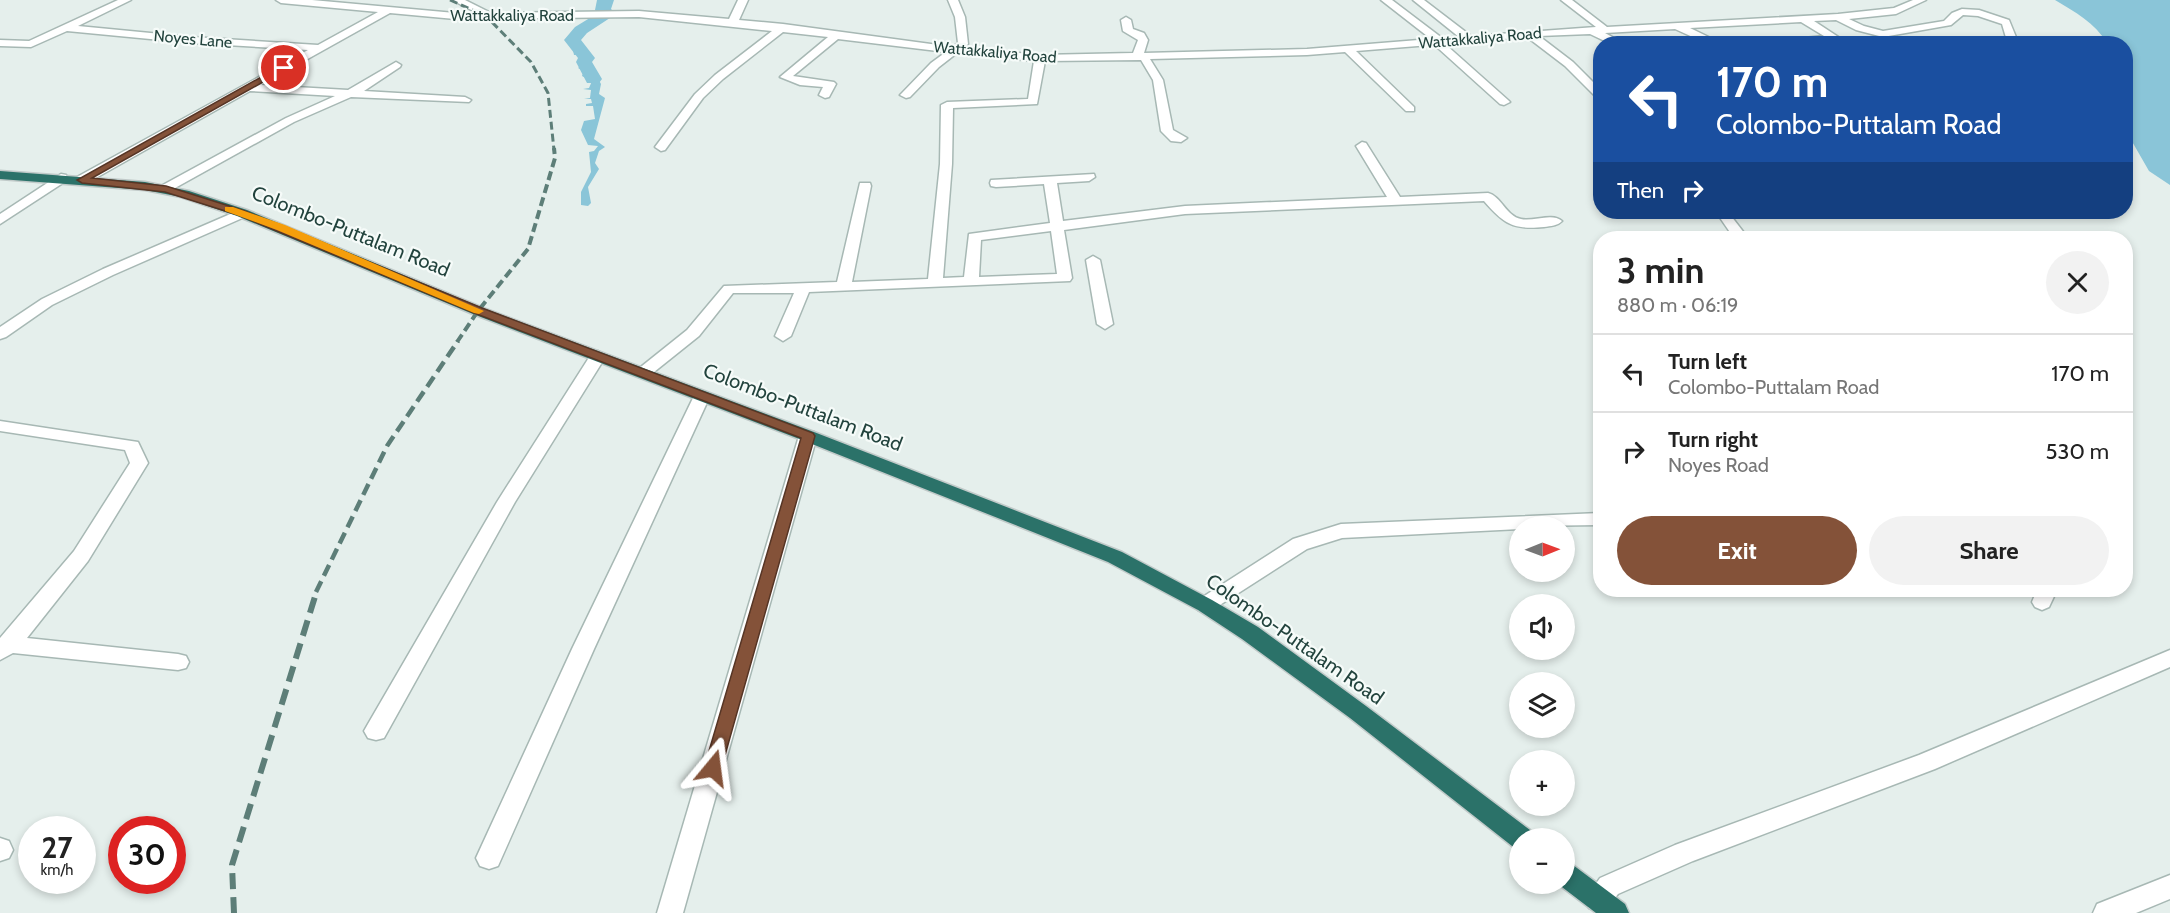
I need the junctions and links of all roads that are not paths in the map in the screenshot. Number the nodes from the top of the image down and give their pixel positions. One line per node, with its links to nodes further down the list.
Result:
1 (126, 0): 22 (street)
2 (281, 0): 13 (street, Wattakkaliya Road)
3 (457, 0): 15 (street)
4 (743, 0): 19 (street)
5 (953, 0): 36 (street)
6 (1386, 0): 32 (street)
7 (1418, 0): 31 (street)
8 (1566, 0): 23 (street)
9 (1921, 0): 12 (street, Wattakkaliya Road)
10 (661, 2): 14 (street)
11 (1888, 2): 12 (street)
12 (1908, 7): 16 (street, Wattakkaliya Road)
13 (387, 10): 15 (street, Wattakkaliya Road); 34 (street)
14 (650, 14): 15 (street, Wattakkaliya Road); 19 (street, Wattakkaliya Road)
15 (492, 16)
16 (1838, 17): 17 (street, Wattakkaliya Road); 30 (street)
17 (1803, 19): 20 (street, Wattakkaliya Road); 29 (street)
18 (1126, 20): 37 (street)
19 (733, 22): 21 (street, Wattakkaliya Road)
20 (1675, 25): 23 (street, Wattakkaliya Road); 28 (street)
21 (783, 27): 25 (street, Wattakkaliya Road); 50 (street)
22 (67, 28): 33 (street); 34 (street, Noyes Lane)
23 (1605, 29): 24 (street, Wattakkaliya Road)
24 (1592, 30): 26 (street, Wattakkaliya Road); 27 (street)
25 (838, 34): 36 (street, Wattakkaliya Road); 43 (street)
26 (1529, 34): 31 (street, Wattakkaliya Road); 41 (street)
27 (1604, 36)
28 (1700, 36)
29 (1831, 36)
30 (2011, 36)
31 (1469, 39): 32 (street, Wattakkaliya Road)
32 (1436, 42): 35 (street, Wattakkaliya Road); 46 (street)
33 (0, 43)
34 (319, 48): 40 (street)
35 (1348, 49): 37 (street, Wattakkaliya Road); 47 (street)
36 (955, 50): 38 (street, Wattakkaliya Road); 44 (street)
37 (1142, 57): 38 (street, Wattakkaliya Road); 48 (street)
38 (1040, 58): 66 (street)
39 (396, 65): 42 (street)
40 (249, 88): 42 (street); 54 (street)
41 (1593, 88)
42 (347, 93): 45 (street); 58 (street)
43 (825, 94)
44 (906, 95)
45 (465, 100)
46 (1504, 102)
47 (1410, 109)
48 (1180, 138)
49 (1362, 146): 59 (street)
50 (661, 147)
51 (0, 175): 53 (highway, Colombo-Puttalam Road)
52 (1089, 177): 55 (street)
53 (61, 178): 54 (highway, Colombo-Puttalam Road); 61 (street)
54 (82, 180): 58 (highway, Colombo-Puttalam Road)
55 (1050, 180): 56 (street); 63 (street)
56 (996, 183)
57 (865, 186): 68 (street)
58 (166, 189): 60 (highway, Colombo-Puttalam Road)
59 (1395, 200): 62 (street); 63 (street)
60 (242, 213): 71 (street); 73 (highway, Colombo-Puttalam Road)
61 (0, 220)
62 (1555, 221)
63 (1057, 226): 65 (street); 67 (street)
64 (1093, 260): 65 (street)
65 (1081, 277): 67 (street); 70 (street)
66 (934, 282): 67 (street); 68 (street)
67 (970, 282)
68 (844, 286): 69 (street)
69 (803, 288): 72 (street); 74 (street)
70 (1105, 324)
71 (0, 334)
72 (783, 336)
73 (598, 356): 74 (highway, Colombo-Puttalam Road); 83 (street)
74 (643, 373): 75 (highway, Colombo-Puttalam Road)
75 (702, 396): 77 (highway, Colombo-Puttalam Road); 85 (street)
76 (0, 426): 80 (street)
77 (808, 436): 79 (highway, Colombo-Puttalam Road); 89 (street)
78 (1593, 519): 79 (street)
79 (1205, 605): 84 (highway, Colombo-Puttalam Road)
80 (4, 648): 82 (street)
81 (2170, 658): 88 (street)
82 (178, 662)
83 (376, 731)
84 (1509, 829)
85 (489, 858)
86 (1575, 881): 88 (highway)
87 (2170, 887): 90 (street)
88 (1607, 906)
89 (670, 913)
90 (2106, 913)

